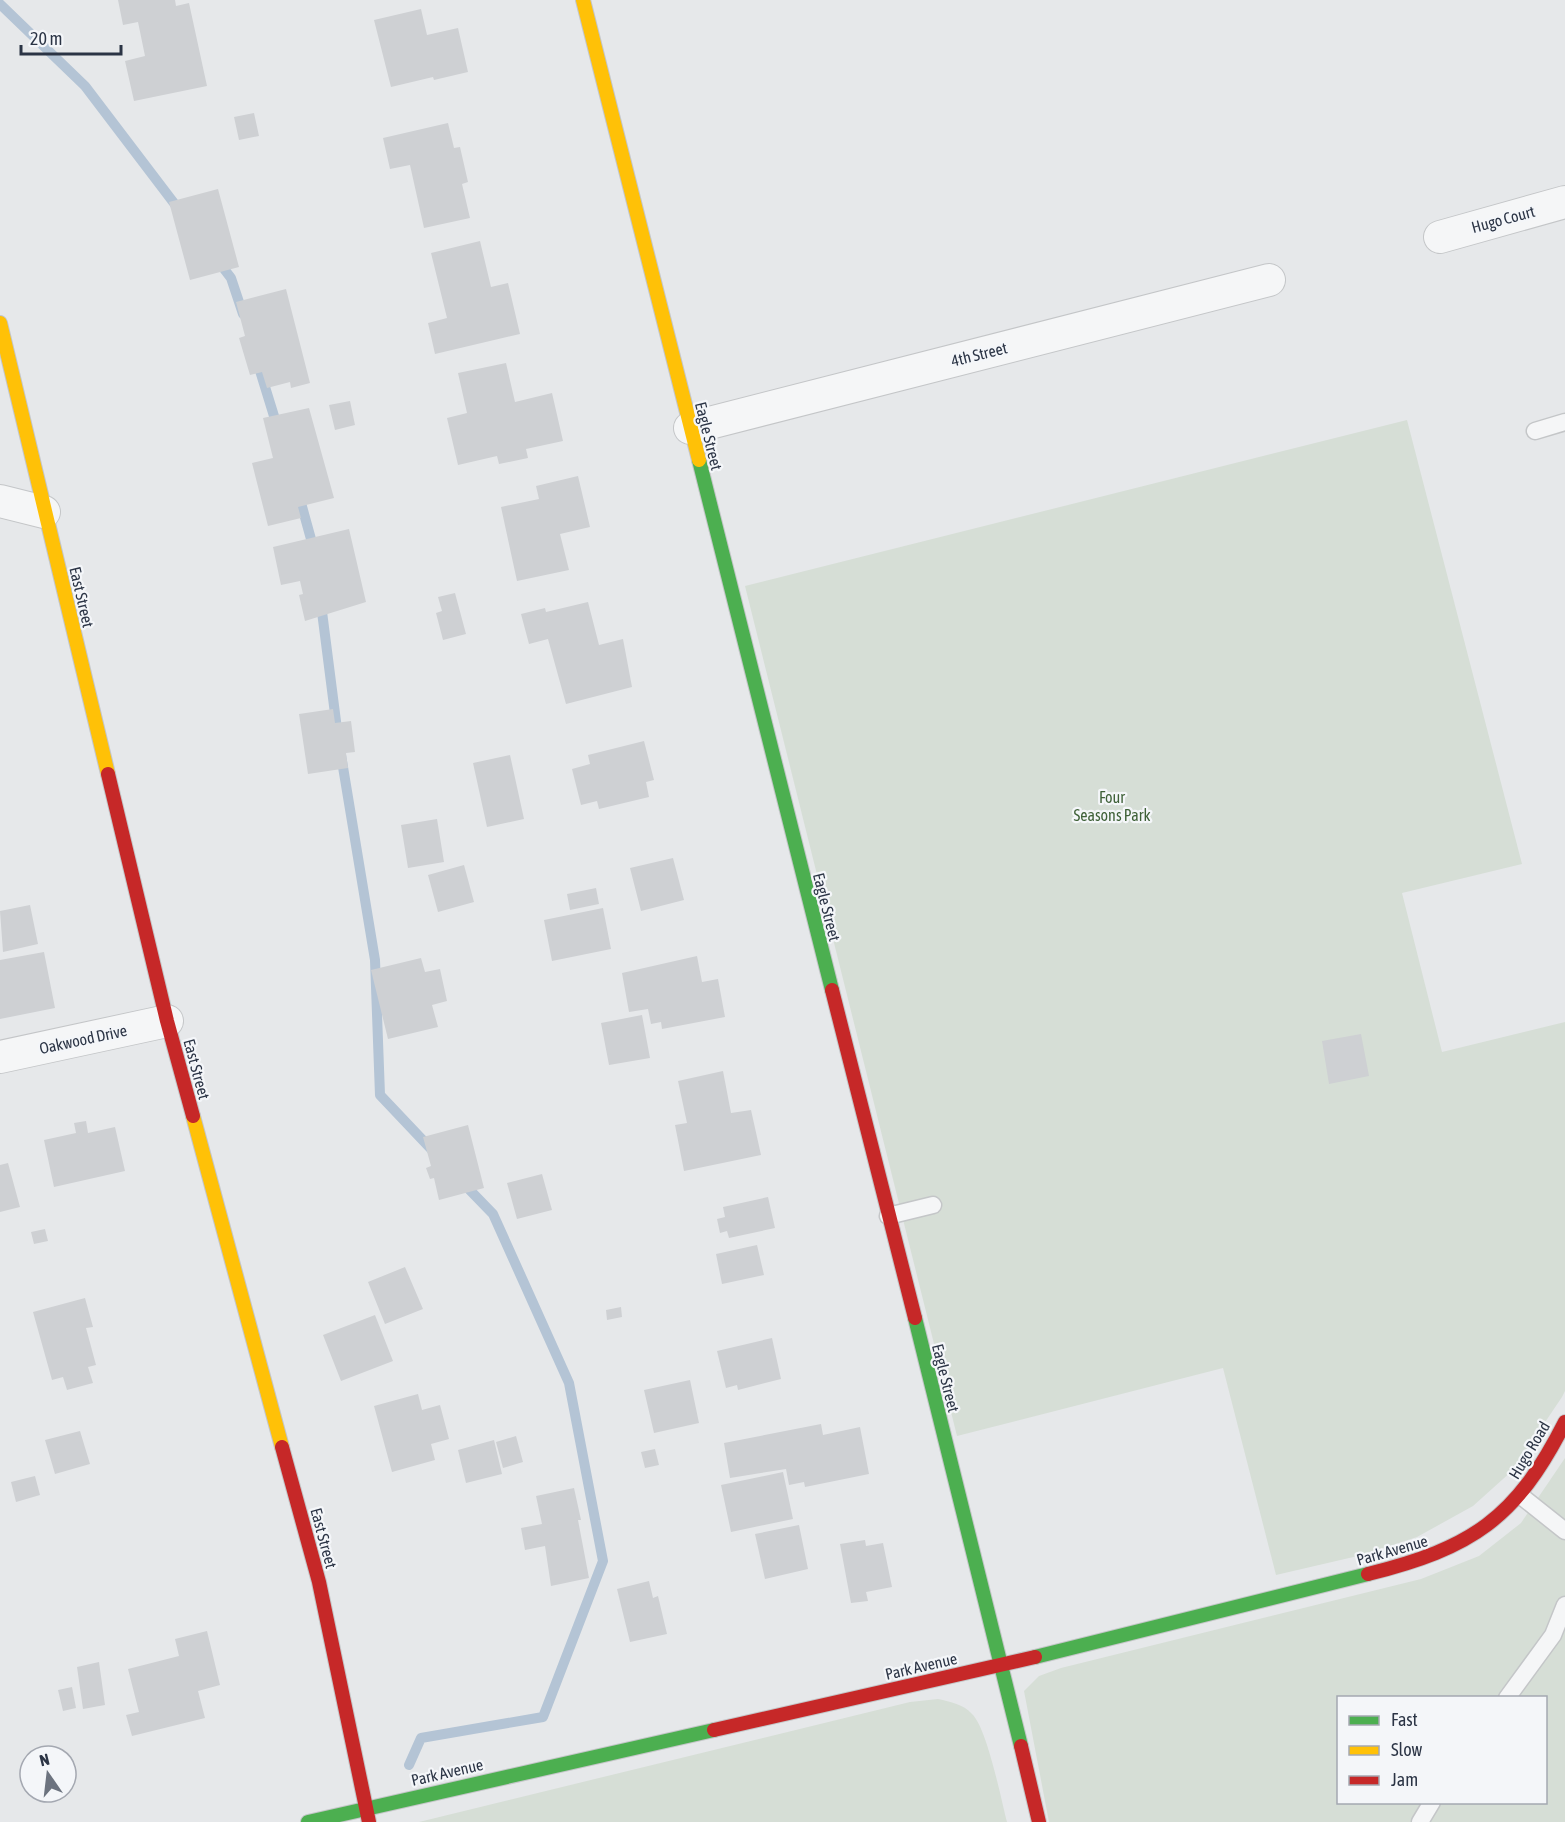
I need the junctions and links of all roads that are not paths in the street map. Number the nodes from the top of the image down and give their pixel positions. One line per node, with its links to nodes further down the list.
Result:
1 (583, 0): 7 (street, Eagle Street)
2 (1565, 202): 3 (street, Hugo Court)
3 (1440, 237)
4 (1269, 280): 7 (street, 4th Street)
5 (0, 323): 10 (street, East Street)
6 (1565, 422): 8 (lane)
7 (690, 428): 14 (street, Eagle Street)
8 (1535, 431)
9 (0, 501): 10 (street)
10 (45, 512): 11 (street, East Street)
11 (167, 1021): 12 (street, Oakwood Drive); 22 (street, East Street)
12 (0, 1057)
13 (933, 1205): 14 (lane)
14 (888, 1216): 19 (street, Eagle Street)
15 (1565, 1422): 16 (street, Hugo Road)
16 (1521, 1496): 17 (lane); 19 (street, Park Avenue)
17 (1565, 1531)
18 (1565, 1605): 20 (lane)
19 (1002, 1665): 22 (street, Park Avenue); 25 (street, Eagle Street)
20 (1508, 1696)
21 (1431, 1804): 26 (lane)
22 (365, 1808): 23 (street, Park Avenue); 24 (street, East Street)
23 (308, 1822)
24 (369, 1822)
25 (1039, 1822)
26 (1420, 1822)

